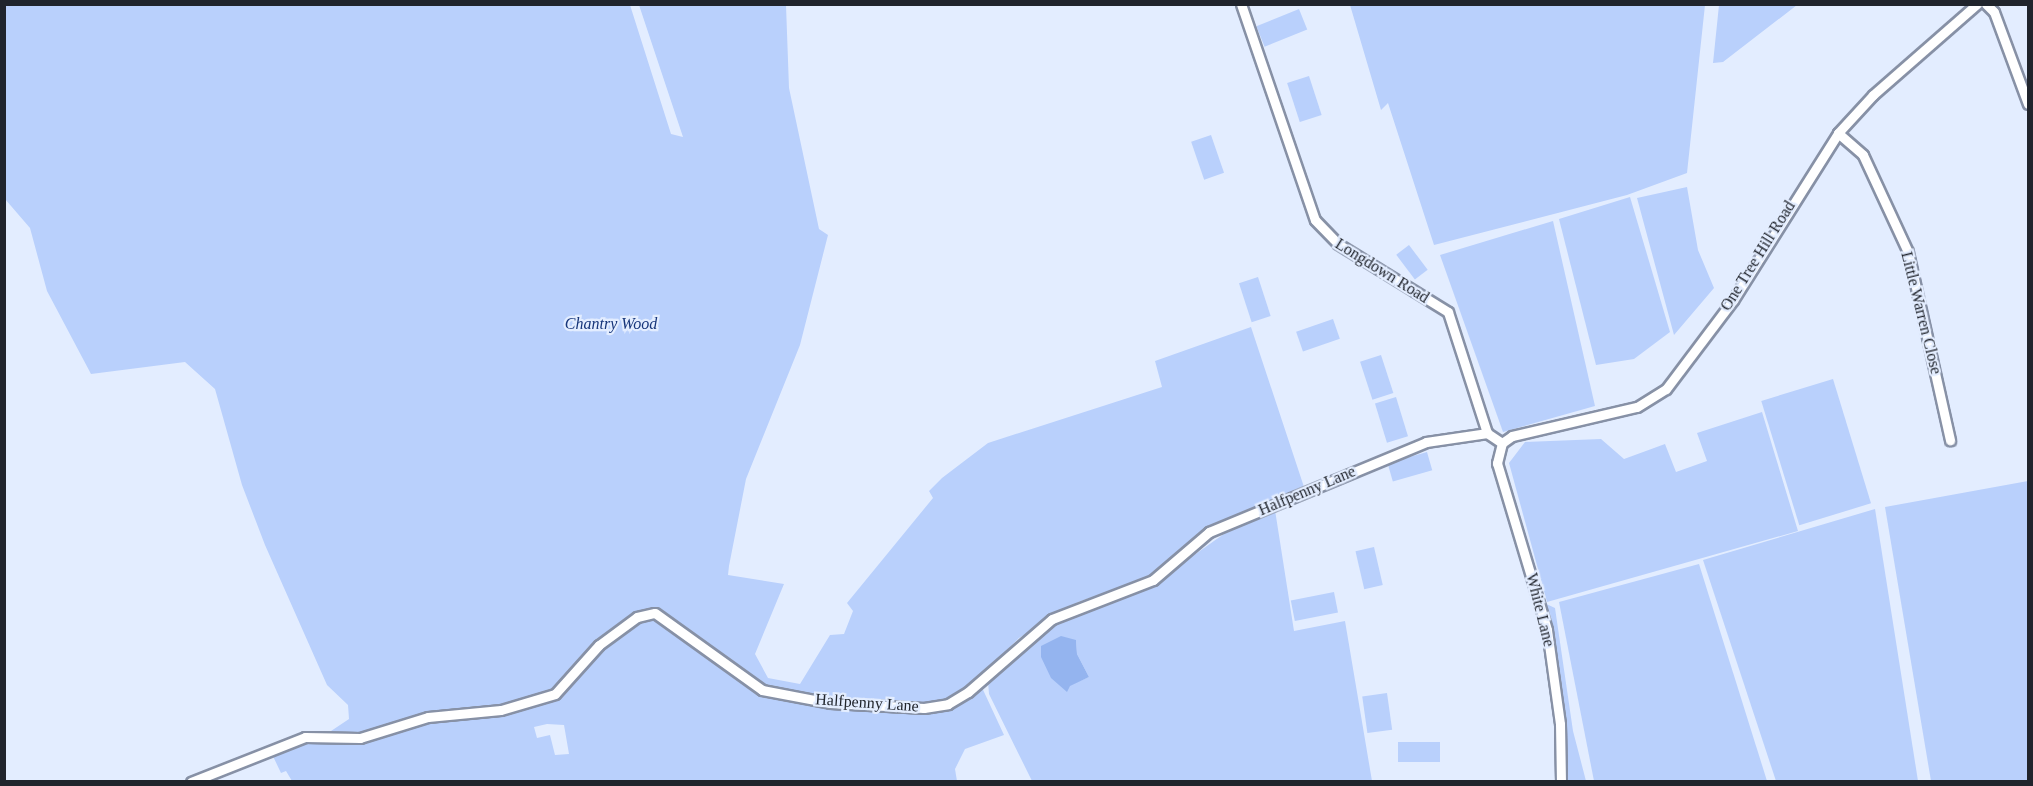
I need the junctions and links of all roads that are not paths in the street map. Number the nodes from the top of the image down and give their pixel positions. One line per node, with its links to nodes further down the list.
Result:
1 (1241, 4): 6 (street, Longdown Road)
2 (1977, 4): 5 (street, One Tree Hill Road)
3 (1986, 4): 4 (street)
4 (2028, 104)
5 (1838, 133): 7 (street, Little Warren Close); 8 (street, One Tree Hill Road)
6 (1487, 434): 8 (street); 9 (street, Halfpenny Lane)
7 (1950, 440)
8 (1502, 443): 10 (street, White Lane)
9 (191, 782)
10 (1561, 782)

